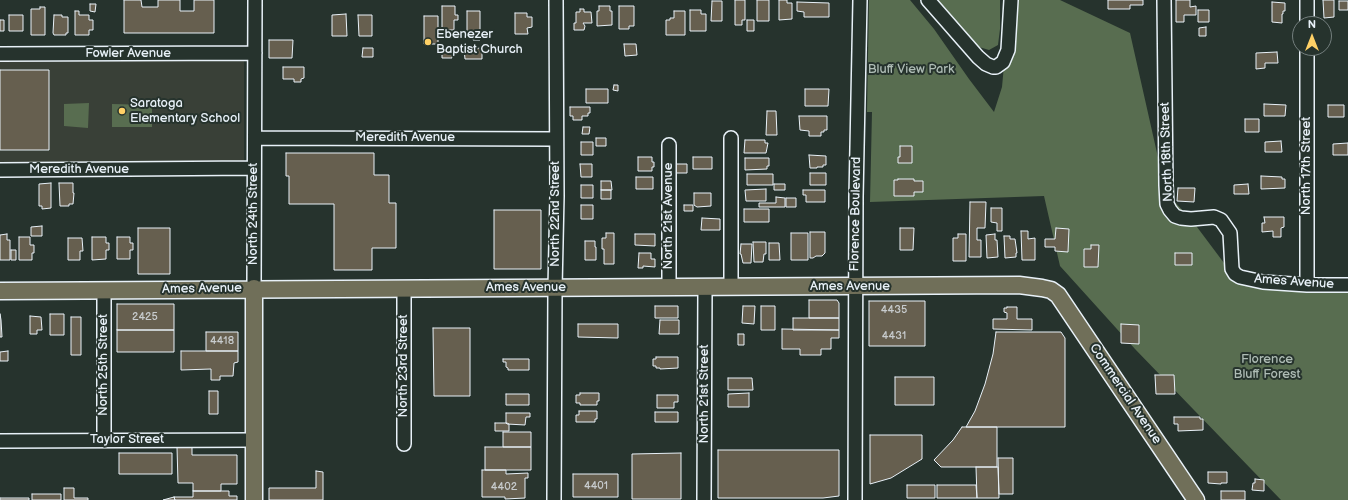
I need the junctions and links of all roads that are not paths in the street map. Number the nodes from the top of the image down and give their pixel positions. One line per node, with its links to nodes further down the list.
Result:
1 (255, 0): 9 (street, North 24th Street)
2 (556, 0): 14 (street, North 22nd Street)
3 (860, 0): 22 (street, Florence Boulevard)
4 (928, 0): 5 (street)
5 (1011, 0)
6 (1164, 0): 18 (street, North 18th Street)
7 (1307, 0): 8 (street)
8 (1307, 16)
9 (255, 53): 10 (street, Fowler Avenue); 12 (street, North 24th Street)
10 (0, 54)
11 (1307, 56): 19 (street, North 17th Street)
12 (255, 138): 14 (street, Meredith Avenue); 16 (street, North 24th Street)
13 (731, 138): 21 (street)
14 (556, 139): 25 (street, North 22nd Street)
15 (669, 145): 26 (street, North 21st Avenue)
16 (254, 168): 17 (street, Meredith Avenue); 23 (street, North 24th Street)
17 (0, 170)
18 (1240, 276): 19 (street, Ames Avenue)
19 (1307, 285): 20 (street, Ames Avenue)
20 (1348, 285)
21 (731, 287): 22 (main road, Ames Avenue); 27 (main road, Ames Avenue)
22 (855, 287): 29 (main road, Ames Avenue); 38 (street, Florence Boulevard)
23 (254, 288): 24 (main road, Ames Avenue); 28 (main road, Ames Avenue); 32 (main road, North 24th Street)
24 (404, 288): 25 (main road, Ames Avenue); 34 (street, North 23rd Street)
25 (555, 288): 26 (main road, Ames Avenue); 36 (street, North 22nd Street)
26 (669, 288): 27 (main road, Ames Avenue)
27 (705, 288): 37 (street, North 21st Street)
28 (104, 290): 30 (main road, Ames Avenue); 31 (street, North 25th Street)
29 (1051, 290): 39 (main road, Commercial Avenue)
30 (0, 291)
31 (104, 440): 32 (street, Taylor Street); 33 (street, Taylor Street)
32 (254, 440): 35 (main road, North 24th Street)
33 (0, 441)
34 (404, 444)
35 (254, 500)
36 (554, 500)
37 (704, 500)
38 (855, 500)
39 (1196, 500)

